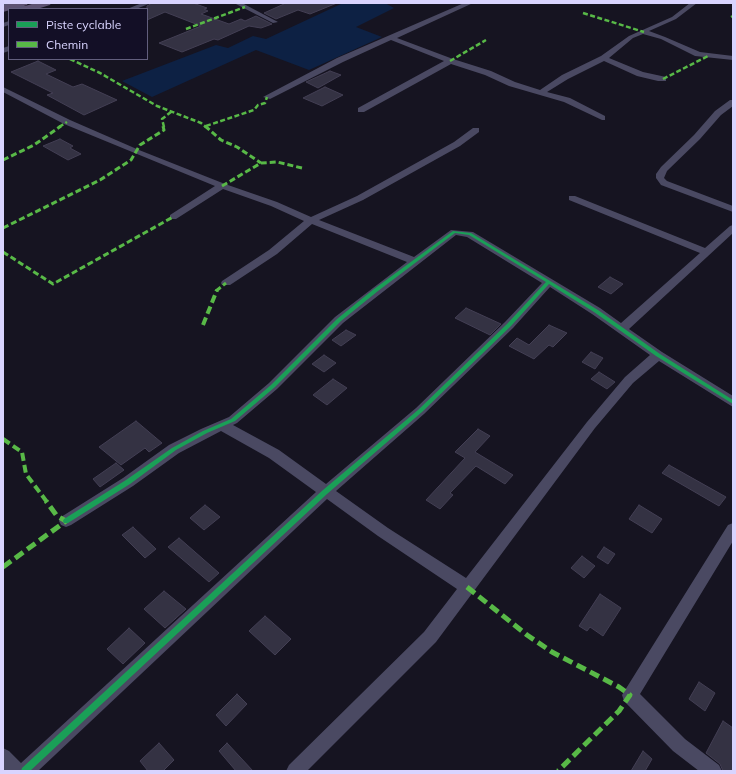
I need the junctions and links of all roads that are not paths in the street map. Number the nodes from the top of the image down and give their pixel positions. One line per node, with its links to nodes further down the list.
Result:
1 (46, 3): 8 (main road)
2 (148, 3): 9 (street)
3 (237, 3): 10 (street)
4 (447, 3): 7 (street)
5 (470, 3): 7 (street)
6 (694, 3): 11 (street)
7 (459, 7): 12 (street)
8 (10, 8)
9 (133, 8)
10 (275, 22)
11 (644, 32): 13 (street); 14 (street)
12 (391, 38): 15 (street); 19 (street)
13 (604, 58): 16 (street); 18 (street)
14 (733, 58)
15 (450, 61): 18 (street); 21 (street)
16 (663, 79)
17 (3, 89): 24 (street)
18 (541, 92): 22 (street)
19 (267, 97)
20 (733, 102): 26 (street)
21 (361, 110)
22 (602, 118)
23 (476, 130): 28 (street)
24 (222, 186): 27 (street); 28 (street)
25 (572, 198): 30 (street)
26 (733, 209)
27 (173, 217)
28 (310, 221): 31 (street); 33 (street)
29 (733, 228): 30 (street)
30 (707, 252): 34 (street)
31 (415, 261): 32 (street); 37 (street)
32 (549, 282): 34 (street); 38 (street)
33 (226, 283)
34 (622, 329): 35 (street)
35 (658, 355): 36 (street); 41 (street)
36 (733, 402)
37 (222, 426): 38 (street); 39 (street)
38 (325, 492): 41 (street); 44 (street)
39 (66, 521)
40 (733, 529): 46 (street)
41 (467, 586): 45 (street)
42 (3, 757): 43 (street)
43 (17, 771)
44 (25, 771)
45 (295, 771)
46 (713, 771)

